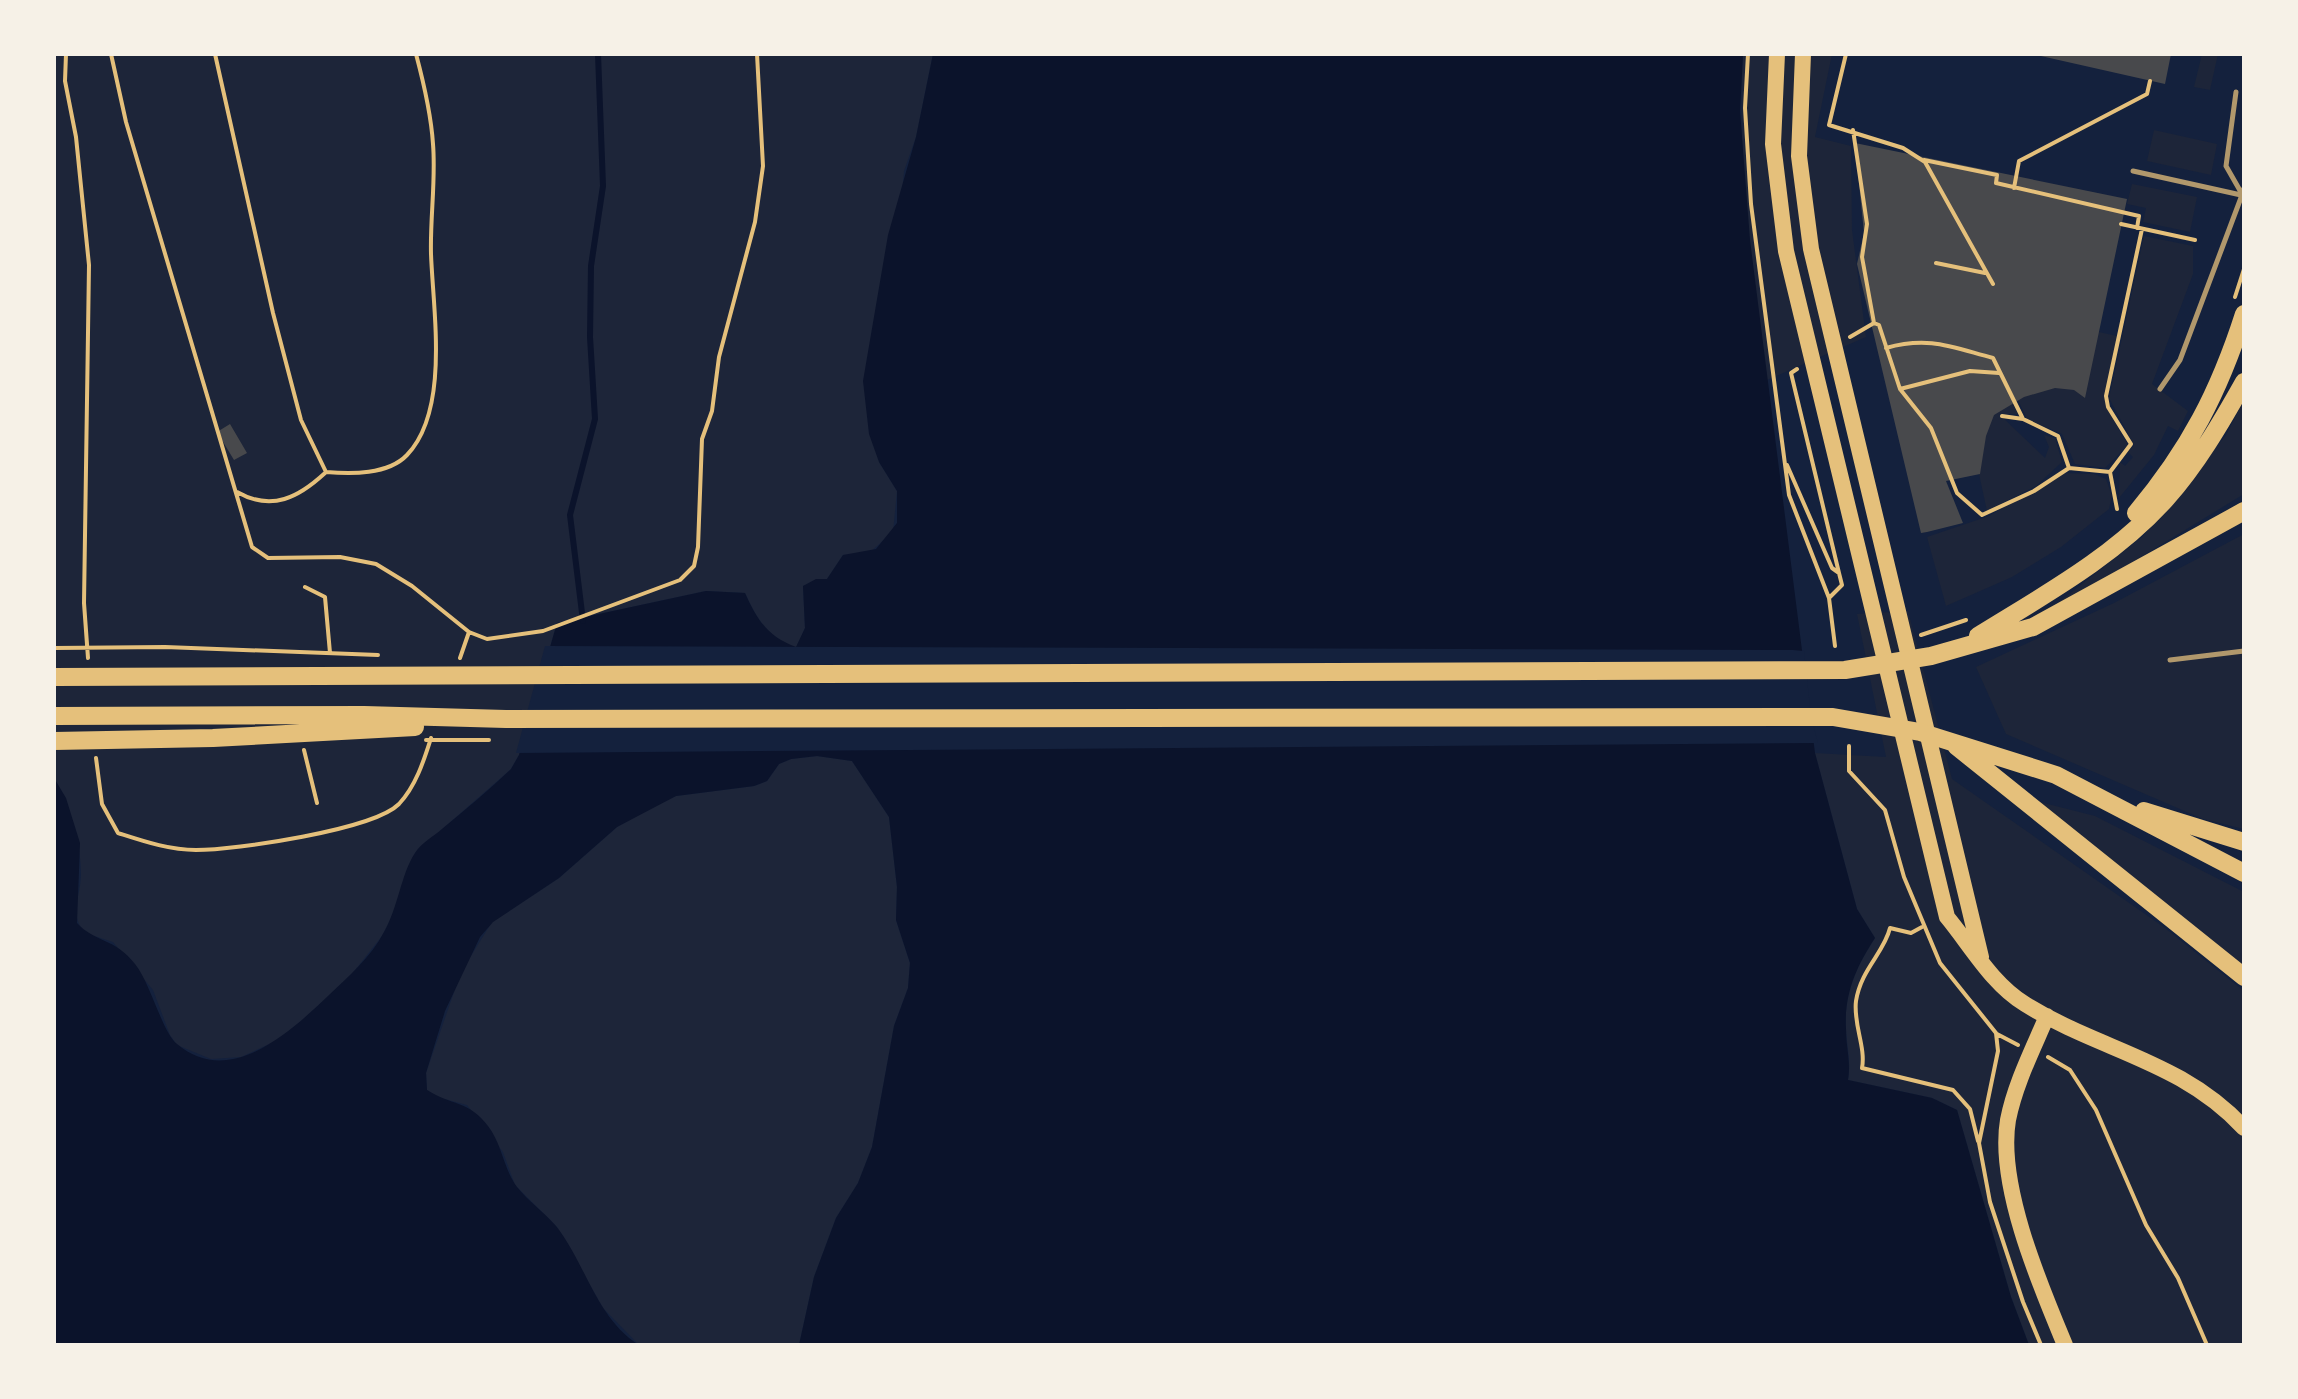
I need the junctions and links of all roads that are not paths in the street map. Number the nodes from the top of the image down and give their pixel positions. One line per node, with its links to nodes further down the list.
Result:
1 (1777, 54): 22 (main road)
2 (1803, 54): 22 (main road)
3 (2236, 92): 5 (lane)
4 (2133, 171): 5 (lane)
5 (2243, 193): 8 (lane)
6 (2237, 312): 10 (highway)
7 (2244, 382): 10 (highway)
8 (2160, 389)
9 (2244, 511): 11 (highway)
10 (2097, 559): 11 (highway)
11 (1959, 648): 14 (highway)
12 (2244, 651): 13 (lane)
13 (2170, 660)
14 (57, 677)
15 (54, 716): 16 (highway)
16 (506, 719): 17 (highway); 18 (highway)
17 (1947, 739): 19 (highway); 23 (highway)
18 (54, 741)
19 (2107, 799): 20 (highway); 21 (highway)
20 (2244, 842)
21 (2244, 873)
22 (1983, 962): 24 (main road)
23 (2244, 977)
24 (2047, 1016): 25 (main road); 26 (main road)
25 (2244, 1128)
26 (2065, 1345)

